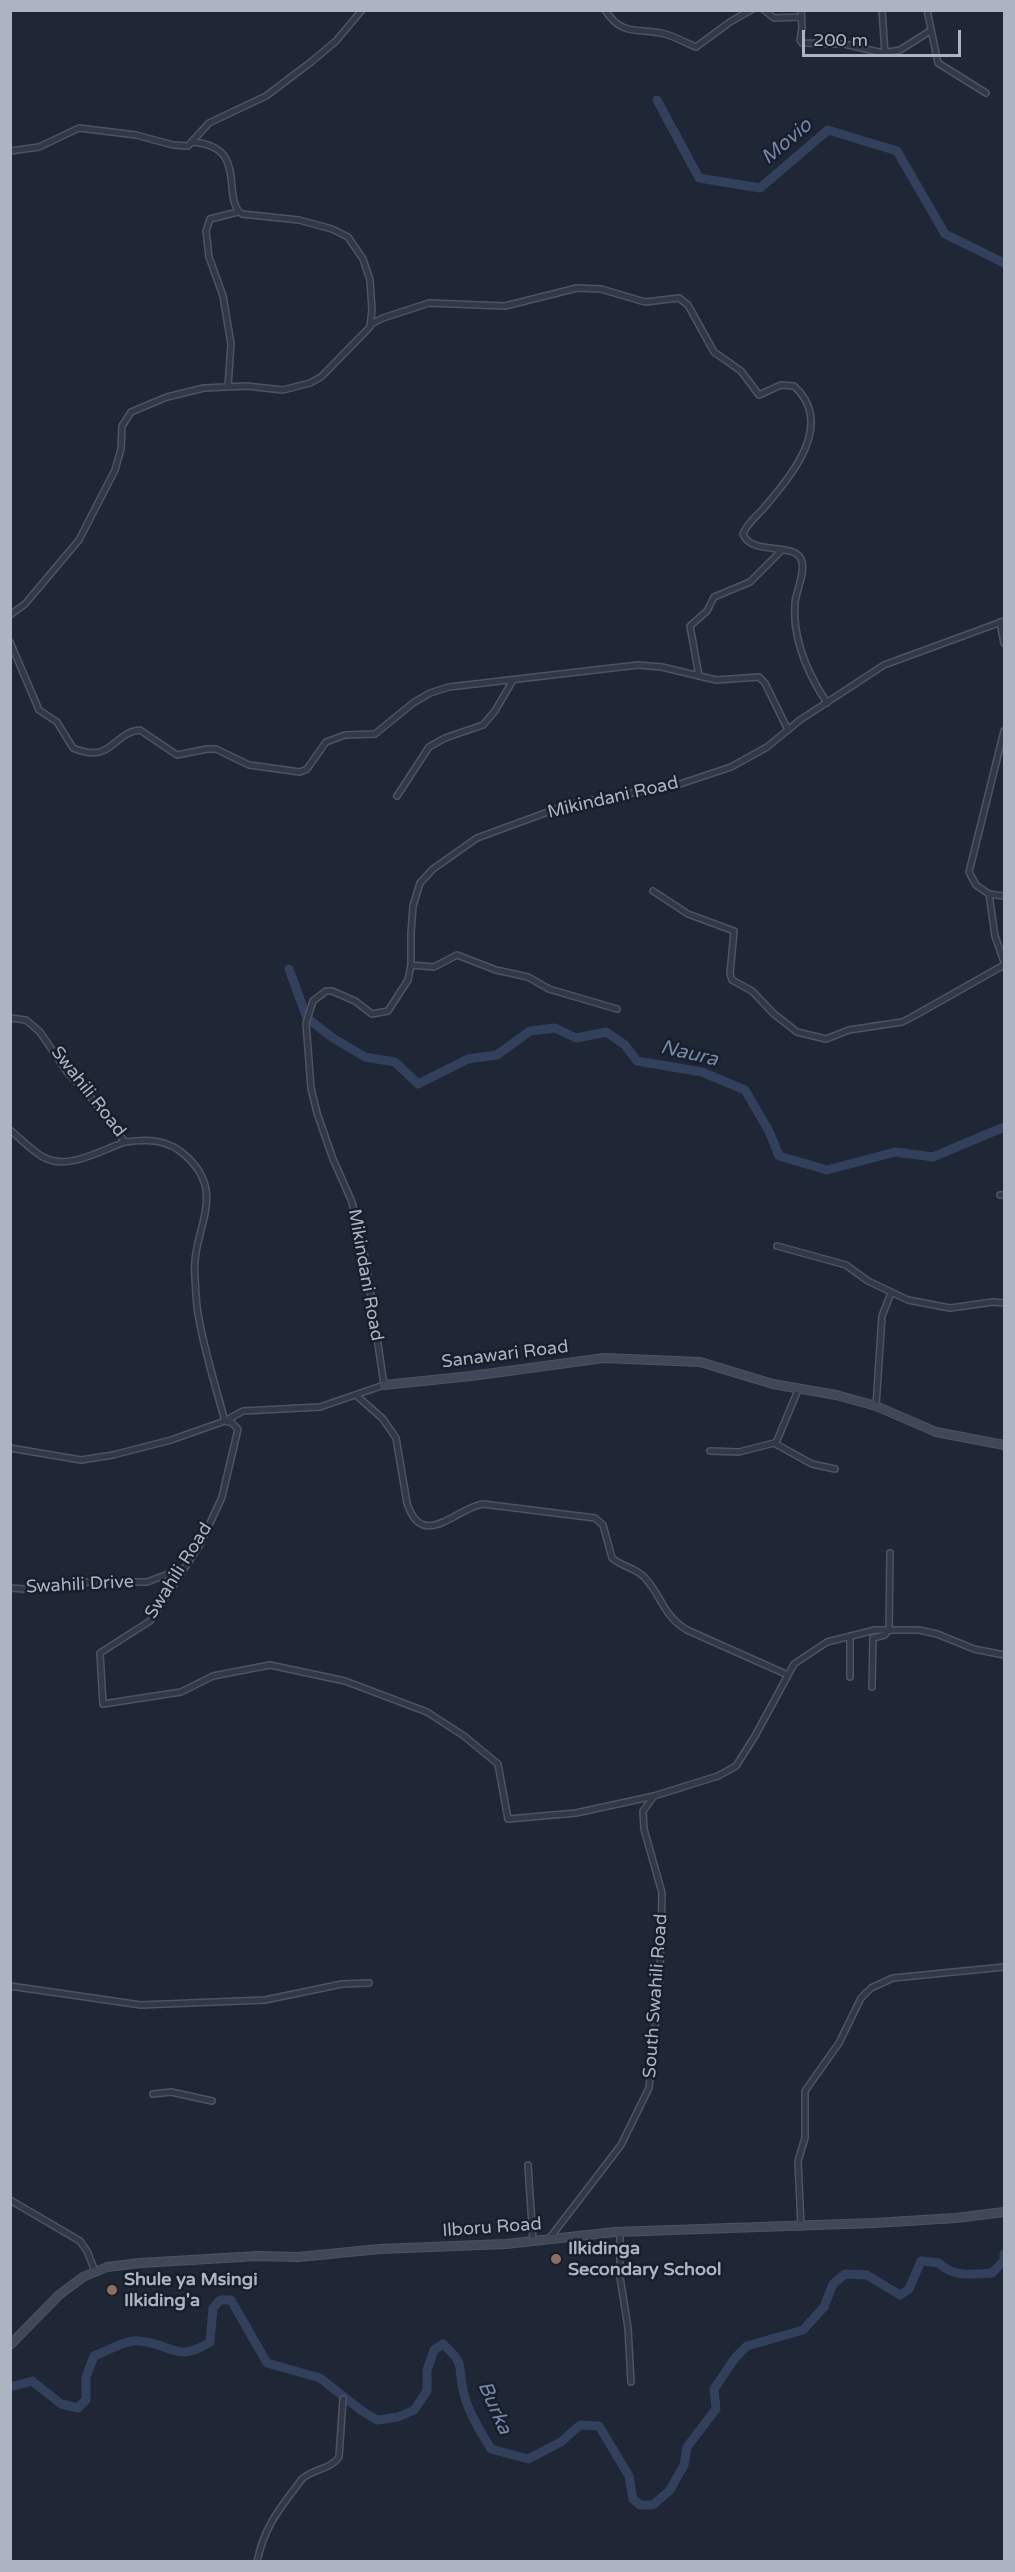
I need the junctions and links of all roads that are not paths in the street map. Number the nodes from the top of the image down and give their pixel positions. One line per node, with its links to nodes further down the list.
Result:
1 (362, 10): 11 (street)
2 (605, 10): 6 (street)
3 (764, 10): 7 (street)
4 (882, 10): 9 (street)
5 (927, 10): 8 (street)
6 (747, 11)
7 (801, 14): 9 (street)
8 (930, 31): 9 (street); 10 (street)
9 (885, 53)
10 (986, 93)
11 (193, 142): 12 (street); 13 (street)
12 (10, 151)
13 (238, 212): 14 (street); 15 (street)
14 (371, 324): 15 (street); 16 (street)
15 (228, 386): 17 (street)
16 (782, 550): 21 (street); 23 (street)
17 (10, 615)
18 (1002, 621): 20 (street); 23 (street, Mikindani Road)
19 (10, 642): 22 (street)
20 (1005, 643)
21 (699, 676): 22 (street); 24 (street)
22 (513, 680): 26 (street)
23 (827, 703): 24 (street, Mikindani Road)
24 (788, 730): 31 (street, Mikindani Road)
25 (1005, 731): 28 (street)
26 (397, 796)
27 (652, 891): 30 (street)
28 (989, 894): 29 (street); 30 (street)
29 (1005, 896)
30 (1005, 963)
31 (411, 965): 32 (street); 39 (street, Mikindani Road)
32 (616, 1009)
33 (10, 1018): 35 (street, Swahili Road)
34 (10, 1130): 35 (street)
35 (125, 1142): 43 (street, Swahili Road)
36 (777, 1246): 37 (street)
37 (891, 1293): 38 (street); 42 (street)
38 (1005, 1303)
39 (384, 1385): 40 (street, Sanawari Road); 41 (street, Sanawari Road)
40 (798, 1390): 42 (street, Sanawari Road); 44 (street)
41 (356, 1395): 43 (street, Sanawari Road); 55 (street)
42 (876, 1406): 45 (street, Sanawari Road)
43 (225, 1421): 46 (street, Sanawari Road); 50 (street, Swahili Road)
44 (776, 1443): 47 (street); 48 (street)
45 (1005, 1445)
46 (10, 1448)
47 (710, 1451)
48 (836, 1469)
49 (890, 1553): 52 (street)
50 (183, 1569): 51 (street, Swahili Drive); 58 (street, Swahili Road)
51 (10, 1588)
52 (888, 1630): 53 (street); 54 (street); 57 (street)
53 (850, 1636): 55 (street); 56 (street)
54 (1005, 1655)
55 (788, 1676): 58 (street)
56 (850, 1677)
57 (872, 1687)
58 (654, 1796): 69 (street, South Swahili Road)
59 (1005, 1967): 67 (street)
60 (369, 1983): 61 (street)
61 (10, 1986)
62 (153, 2094): 63 (street)
63 (212, 2101)
64 (528, 2165): 70 (street)
65 (10, 2200): 71 (street)
66 (1005, 2212): 67 (street, Ilboru Road)
67 (801, 2227): 68 (street, Ilboru Road)
68 (621, 2232): 69 (street, Ilboru Road); 73 (street)
69 (549, 2239): 70 (street, Ilboru Road)
70 (533, 2241): 71 (street, Ilboru Road)
71 (95, 2271): 72 (street, Ilboru Road)
72 (10, 2345)
73 (631, 2382)
74 (343, 2399): 75 (street)
75 (257, 2562)

